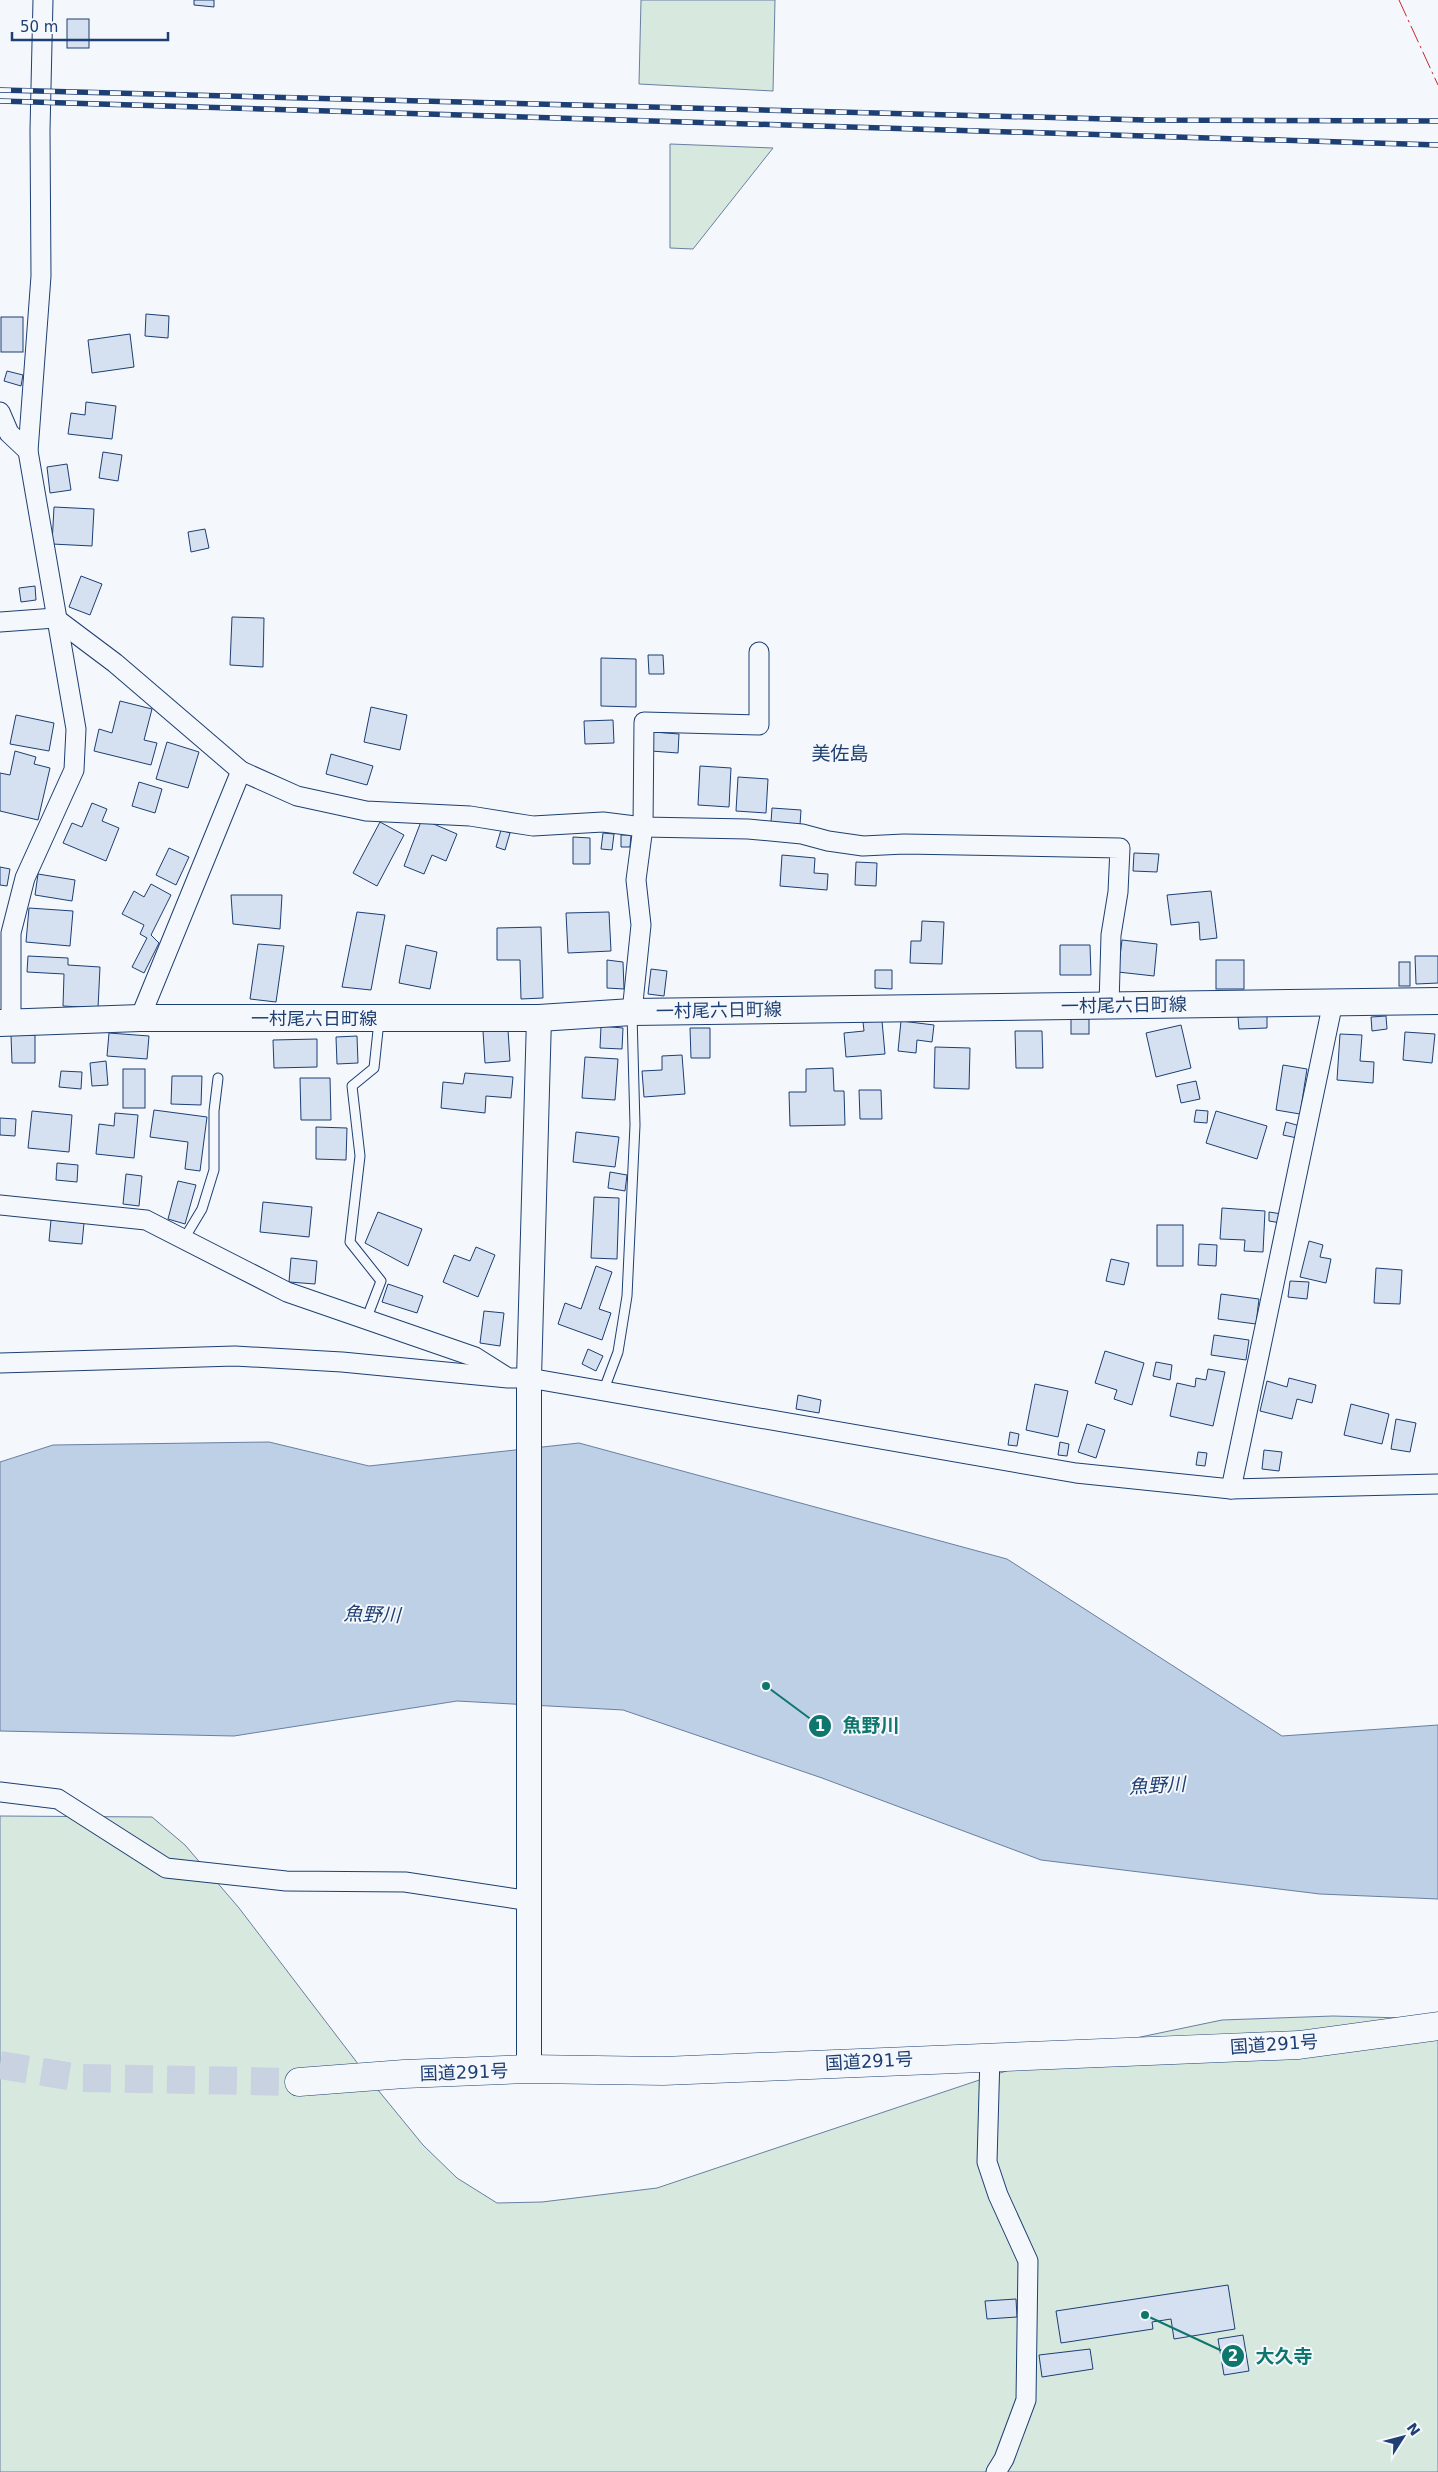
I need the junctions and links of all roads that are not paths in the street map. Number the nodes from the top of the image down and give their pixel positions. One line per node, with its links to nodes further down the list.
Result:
1 (44, 0): 3 (street)
2 (0, 412): 3 (street)
3 (28, 451): 4 (street)
4 (55, 618): 5 (street); 7 (street); 16 (street)
5 (0, 622)
6 (759, 652): 8 (street)
7 (241, 771): 8 (street); 13 (street)
8 (643, 827): 11 (street); 12 (street)
9 (1438, 1001): 10 (main road, 一村尾六日町線)
10 (1334, 1002): 11 (main road, 一村尾六日町線); 25 (street)
11 (1109, 1005): 12 (main road, 一村尾六日町線)
12 (632, 1012): 15 (main road, 一村尾六日町線); 23 (lane)
13 (140, 1018): 14 (main road, 一村尾六日町線); 16 (main road, 一村尾六日町線)
14 (380, 1018): 15 (main road, 一村尾六日町線); 20 (lane)
15 (539, 1018): 22 (street)
16 (5, 1022)
17 (218, 1078): 19 (lane)
18 (0, 1205): 19 (street)
19 (184, 1239): 20 (street)
20 (366, 1320): 22 (street)
21 (0, 1363): 22 (street)
22 (519, 1378): 23 (street); 27 (street)
23 (604, 1392): 25 (street)
24 (1438, 1484): 25 (street)
25 (1231, 1490)
26 (0, 1792): 27 (street)
27 (531, 1901): 30 (street)
28 (1438, 2026): 29 (highway, 国道291号)
29 (990, 2056): 30 (highway, 国道291号); 32 (street)
30 (529, 2069): 31 (highway, 国道291号)
31 (299, 2082)
32 (996, 2472)

